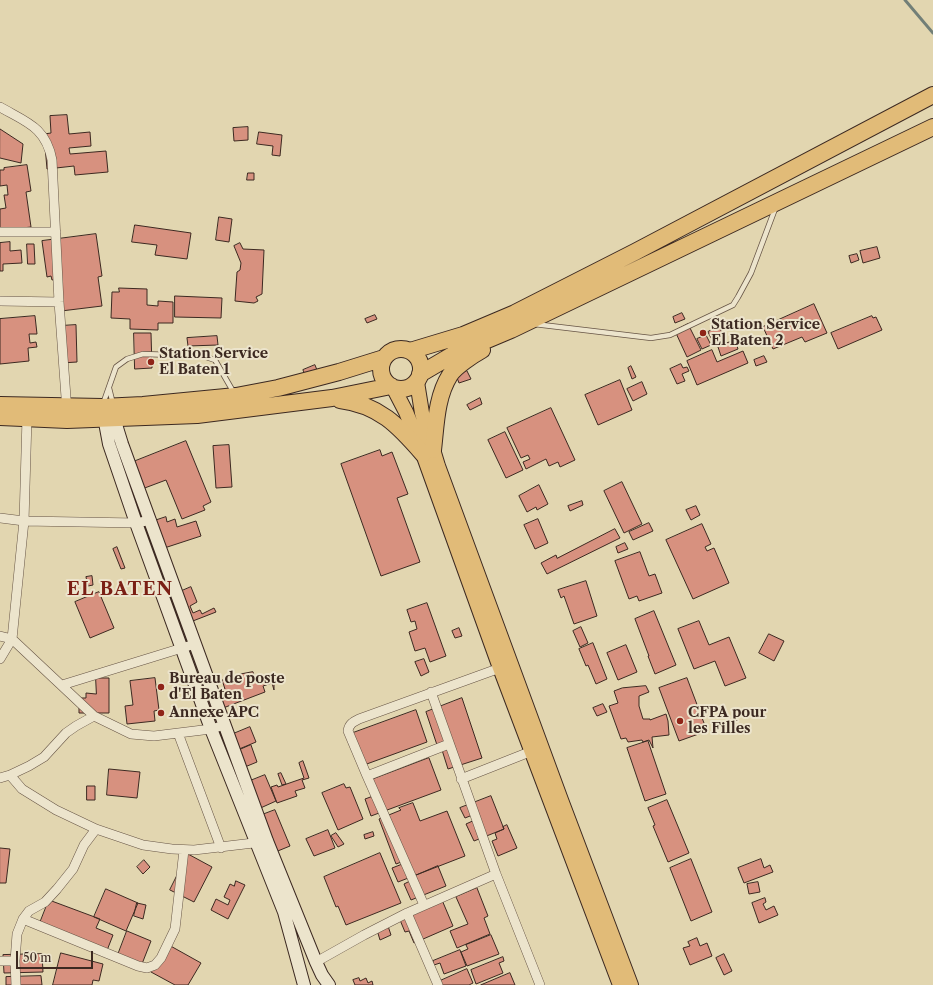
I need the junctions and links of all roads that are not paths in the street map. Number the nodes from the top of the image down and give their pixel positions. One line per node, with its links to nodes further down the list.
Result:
1 (932, 96): 10 (highway)
2 (0, 108): 6 (street)
3 (933, 127): 4 (highway)
4 (778, 201): 9 (highway); 9 (lane)
5 (0, 232): 6 (street)
6 (56, 232): 8 (street)
7 (0, 301): 8 (street)
8 (59, 302): 19 (street)
9 (518, 326): 12 (highway); 22 (highway)
10 (410, 351): 11 (highway); 12 (highway)
11 (384, 358): 13 (highway); 15 (highway)
12 (418, 378): 13 (highway); 22 (main road)
13 (392, 387): 16 (highway); 22 (main road)
14 (109, 388): 15 (lane); 18 (lane); 18 (lane)
15 (236, 396): 18 (highway)
16 (332, 398): 18 (highway); 22 (highway)
17 (0, 404): 19 (highway)
18 (108, 412): 19 (highway); 24 (street); 26 (street)
19 (67, 413): 21 (highway)
20 (0, 417): 21 (highway)
21 (26, 418): 25 (street)
22 (428, 452): 32 (main road); 36 (main road)
23 (0, 518): 25 (street)
24 (151, 520): 26 (street); 29 (street)
25 (24, 521): 26 (street); 28 (street)
26 (136, 523): 30 (street)
27 (0, 636): 28 (street)
28 (12, 639): 31 (street); 33 (street)
29 (195, 644): 30 (street); 37 (street)
30 (181, 648): 33 (street); 38 (street)
31 (0, 659)
32 (500, 668): 34 (street); 36 (main road)
33 (62, 685): 35 (street)
34 (431, 692): 40 (street); 43 (street)
35 (94, 716): 39 (street); 42 (street)
36 (527, 723): 41 (main road); 64 (main road)
37 (225, 725): 38 (street); 47 (street)
38 (211, 730): 39 (street); 47 (street)
39 (178, 733): 48 (street)
40 (449, 744): 43 (street); 45 (street)
41 (532, 751): 45 (street); 63 (main road)
42 (10, 775): 44 (street); 46 (street)
43 (367, 776): 51 (street)
44 (0, 778)
45 (461, 779): 50 (street)
46 (96, 828): 49 (street); 54 (street)
47 (261, 842): 48 (street); 52 (street)
48 (220, 848): 49 (street)
49 (184, 850): 54 (street)
50 (496, 874): 51 (street); 62 (street)
51 (424, 905): 53 (street)
52 (288, 908): 57 (street); 59 (street)
53 (407, 913): 57 (street); 61 (street)
54 (23, 919): 56 (street)
55 (0, 961): 56 (street)
56 (15, 961): 58 (street)
57 (316, 962): 60 (street)
58 (16, 985)
59 (304, 985)
60 (329, 985)
61 (438, 985)
62 (540, 985)
63 (620, 985)
64 (631, 985)

